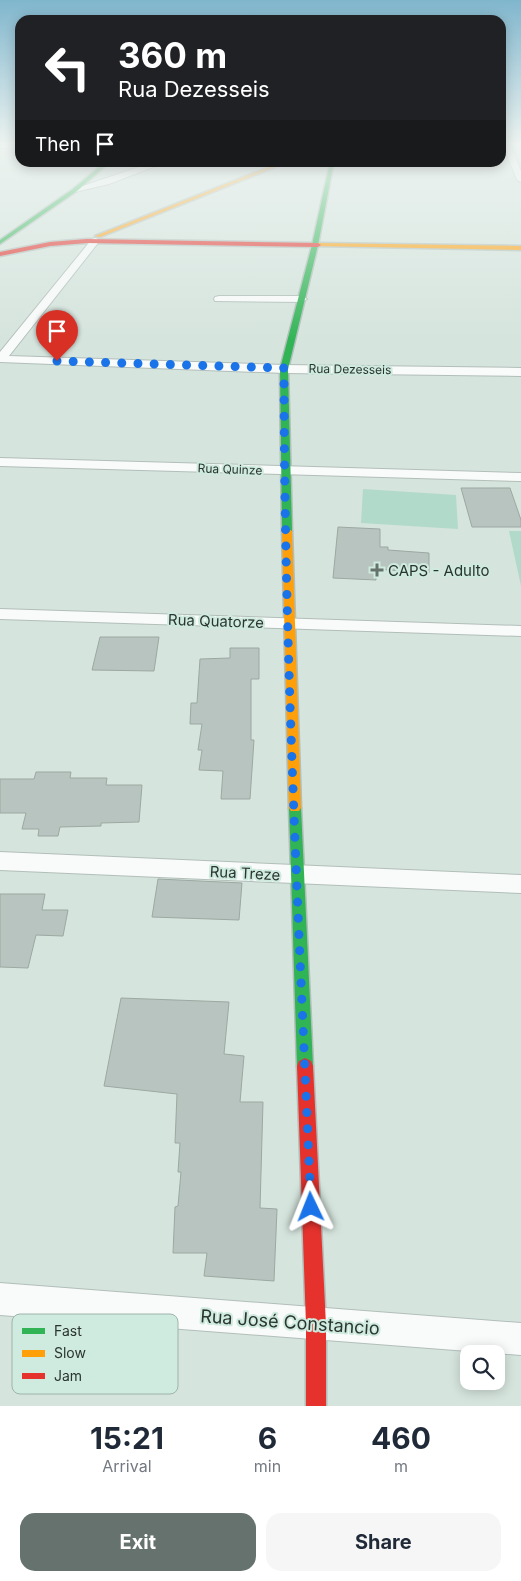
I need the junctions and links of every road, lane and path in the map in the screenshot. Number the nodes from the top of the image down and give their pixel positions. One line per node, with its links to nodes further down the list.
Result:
1 (31, 211): 5 (street)
2 (45, 211): 7 (street)
3 (166, 211): 6 (street)
4 (322, 211): 9 (street)
5 (0, 232)
6 (91, 241): 8 (street); 9 (street); 14 (street)
7 (0, 243): 8 (street)
8 (50, 244): 11 (street)
9 (315, 245): 10 (street); 13 (street)
10 (521, 248)
11 (0, 254)
12 (220, 299): 13 (street)
13 (302, 300): 15 (street)
14 (0, 359): 15 (street, Rua Dezesseis)
15 (284, 368): 16 (street, Rua Dezesseis); 18 (street)
16 (521, 372)
17 (0, 462): 18 (street, Rua Quinze)
18 (285, 471): 19 (street, Rua Quinze); 21 (street)
19 (521, 477)
20 (0, 614): 21 (street, Rua Quatorze)
21 (289, 624): 22 (street, Rua Quatorze); 24 (street)
22 (521, 631)
23 (0, 861): 24 (street, Rua Treze)
24 (297, 875): 25 (street, Rua Treze); 27 (street)
25 (521, 884)
26 (0, 1299): 27 (street, Rua José Constancio)
27 (316, 1325): 28 (street, Rua José Constancio); 29 (street)
28 (521, 1339)
29 (316, 1406)

